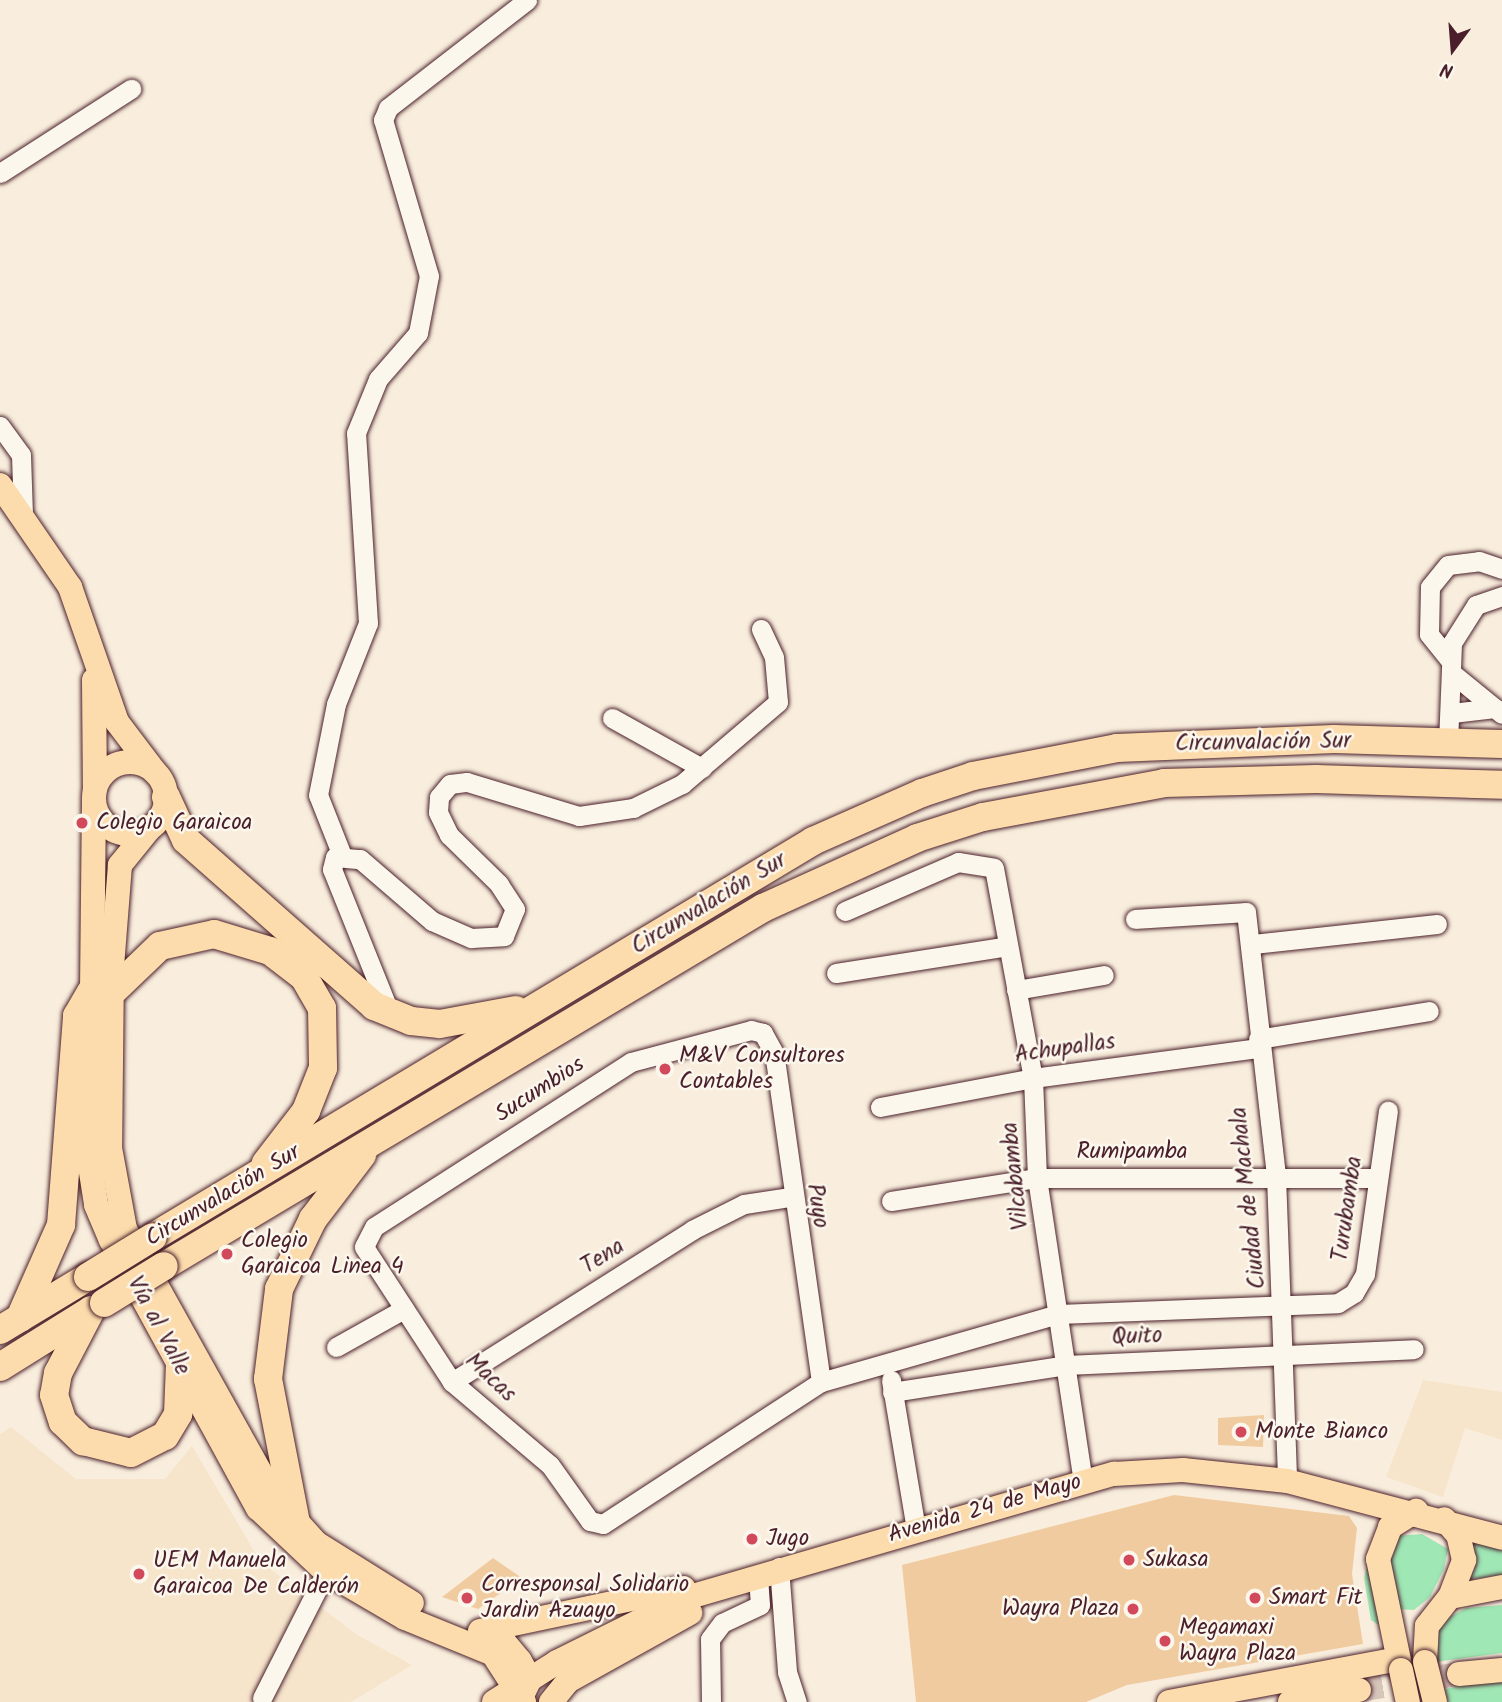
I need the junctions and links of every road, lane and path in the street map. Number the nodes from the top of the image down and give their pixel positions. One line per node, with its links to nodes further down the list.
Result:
1 (527, 0): 22 (street)
2 (131, 89): 3 (street)
3 (0, 173)
4 (0, 426): 6 (street)
5 (0, 485): 6 (main road)
6 (23, 513): 10 (main road)
7 (1502, 569): 11 (street)
8 (1502, 596): 11 (street)
9 (761, 629): 17 (street)
10 (94, 665): 18 (main road); 20 (main road, Vía al Valle)
11 (1451, 666): 12 (street); 13 (street)
12 (1498, 711): 13 (street)
13 (1452, 713): 15 (street)
14 (612, 718): 17 (street)
15 (1448, 743): 16 (highway, Circunvalación Sur); 32 (highway, Circunvalación Sur)
16 (1502, 744)
17 (702, 768): 22 (street)
18 (161, 784): 20 (main road); 21 (main road); 34 (highway)
19 (1502, 785): 40 (highway, Circunvalación Sur)
20 (94, 794): 21 (main road); 31 (main road, Vía al Valle)
21 (150, 828): 31 (main road, Vía al Valle)
22 (341, 853): 34 (street)
23 (845, 911): 27 (street, Vilcabamba)
24 (1135, 919): 26 (street, Ciudad de Machala)
25 (1437, 924): 26 (street)
26 (1253, 944): 36 (street, Ciudad de Machala)
27 (1008, 946): 28 (street); 30 (street, Vilcabamba)
28 (836, 973)
29 (1104, 975): 30 (street)
30 (1016, 990): 37 (street, Vilcabamba)
31 (101, 993): 42 (highway); 53 (highway); 57 (main road, Vía al Valle); 68 (main road, Vía al Valle)
32 (543, 1003): 34 (highway); 42 (highway, Circunvalación Sur)
33 (1429, 1011): 36 (street, Achupallas)
34 (391, 1016)
35 (769, 1038): 45 (street, Puyo); 47 (street, Sucumbios)
36 (1258, 1044): 37 (street, Achupallas); 41 (street, Ciudad de Machala)
37 (1032, 1077): 38 (street, Achupallas); 43 (street, Vilcabamba)
38 (880, 1107)
39 (1388, 1111): 44 (street, Turubamba)
40 (373, 1141): 49 (highway, Circunvalación Sur, bridge); 68 (highway)
41 (1276, 1176): 43 (street, Rumipamba); 44 (street, Rumipamba); 51 (street, Ciudad de Machala)
42 (255, 1177): 53 (highway, Circunvalación Sur, bridge)
43 (1037, 1178): 46 (street, Rumipamba); 52 (street, Vilcabamba)
44 (1376, 1178): 48 (street, Turubamba)
45 (790, 1197): 61 (street, Tena); 62 (street, Puyo)
46 (891, 1201)
47 (364, 1247): 50 (street, Macas)
48 (1338, 1303): 51 (street, Quito)
49 (98, 1307): 57 (highway); 60 (highway, Circunvalación Sur)
50 (404, 1309): 54 (street); 61 (street, Macas)
51 (1285, 1309): 52 (street, Quito); 56 (street, Ciudad de Machala)
52 (1058, 1314): 58 (street, Quito); 59 (street, Vilcabamba)
53 (10, 1324)
54 (336, 1347)
55 (1413, 1349): 56 (street, Quito)
56 (1286, 1356): 59 (street, Quito); 65 (street, Ciudad de Machala)
57 (180, 1365): 73 (main road, Vía al Valle)
58 (889, 1365): 62 (street, Quito); 63 (street)
59 (1066, 1365): 63 (street, Quito); 64 (street, Vilcabamba)
60 (0, 1367)
61 (452, 1382): 69 (street, Macas)
62 (821, 1382): 69 (street, Quito)
63 (892, 1392): 70 (street)
64 (1083, 1481): 65 (main road, Avenida 24 de Mayo); 70 (main road, Avenida 24 de Mayo)
65 (1287, 1481): 66 (main road, Avenida 24 de Mayo)
66 (1416, 1511): 67 (main road, Avenida 24 de Mayo); 77 (main road)
67 (1444, 1520): 71 (main road, Avenida 24 de Mayo); 75 (main road)
68 (296, 1523): 76 (main road, Vía al Valle)
69 (603, 1524)
70 (916, 1530): 72 (main road, Avenida 24 de Mayo)
71 (1502, 1538)
72 (770, 1571): 76 (main road); 81 (main road, Avenida 24 de Mayo); 84 (main road); 85 (street); 86 (street)
73 (326, 1572): 81 (main road, Vía al Valle); 82 (street)
74 (1502, 1587): 75 (main road)
75 (1450, 1597): 90 (main road, bridge)
76 (480, 1631): 81 (main road, Vía al Valle)
77 (1399, 1665): 87 (main road); 89 (main road, bridge)
78 (1502, 1670): 79 (main road)
79 (1460, 1674)
80 (1359, 1690): 88 (main road)
81 (522, 1694): 83 (main road, Avenida 24 de Mayo)
82 (262, 1698)
83 (494, 1702)
84 (551, 1702)
85 (711, 1702)
86 (797, 1702)
87 (1169, 1702)
88 (1290, 1702)
89 (1408, 1702)
90 (1435, 1702)

